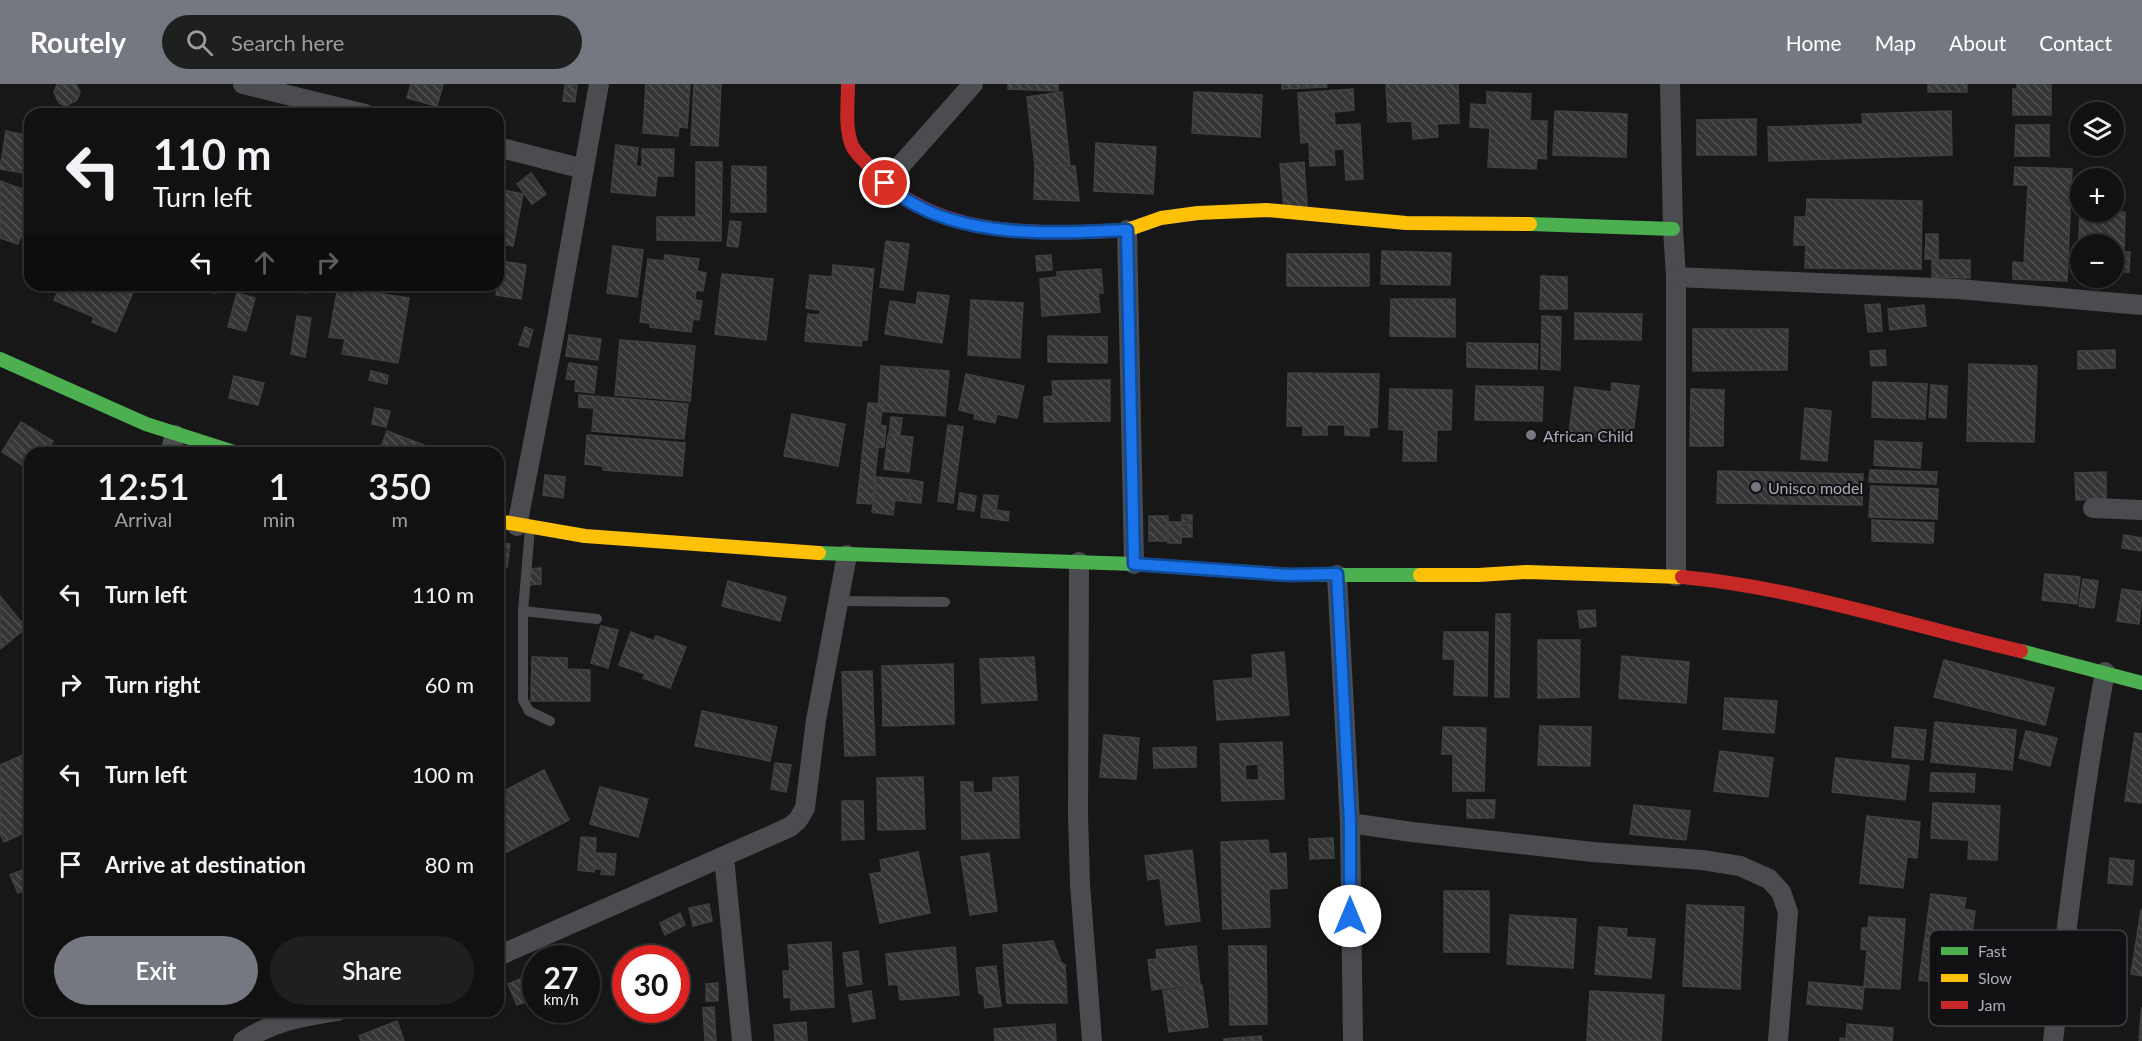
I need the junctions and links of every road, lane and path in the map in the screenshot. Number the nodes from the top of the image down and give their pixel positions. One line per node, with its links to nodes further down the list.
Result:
1 (243, 84): 6 (street)
2 (599, 84): 9 (street)
3 (848, 84): 10 (street)
4 (973, 84): 10 (street)
5 (1670, 84): 11 (street)
6 (282, 88): 7 (street)
7 (346, 108)
8 (504, 149): 9 (street)
9 (584, 169): 20 (street)
10 (885, 183): 12 (street)
11 (1673, 229): 12 (street); 13 (street)
12 (1127, 230): 23 (street)
13 (1676, 277): 14 (street); 25 (street)
14 (2142, 305)
15 (0, 359): 16 (street)
16 (173, 444): 17 (street)
17 (194, 447)
18 (2093, 508): 19 (street)
19 (2142, 510)
20 (515, 525): 21 (street); 28 (lane)
21 (847, 555): 22 (street); 26 (street)
22 (1079, 562): 23 (street); 41 (street)
23 (1134, 564): 24 (street)
24 (1337, 574): 25 (street); 33 (street)
25 (1676, 576): 30 (street)
26 (838, 601): 27 (lane); 34 (street)
27 (945, 602)
28 (523, 610): 29 (lane); 32 (lane)
29 (597, 619)
30 (2105, 672): 31 (street); 35 (street)
31 (2142, 682)
32 (550, 721)
33 (1350, 823): 42 (street); 43 (street)
34 (724, 857): 36 (street); 40 (street)
35 (2066, 930)
36 (504, 953)
37 (306, 1017): 39 (street)
38 (2056, 1026): 44 (street)
39 (243, 1041)
40 (742, 1041)
41 (1092, 1041)
42 (1353, 1041)
43 (1778, 1041)
44 (2054, 1041)

